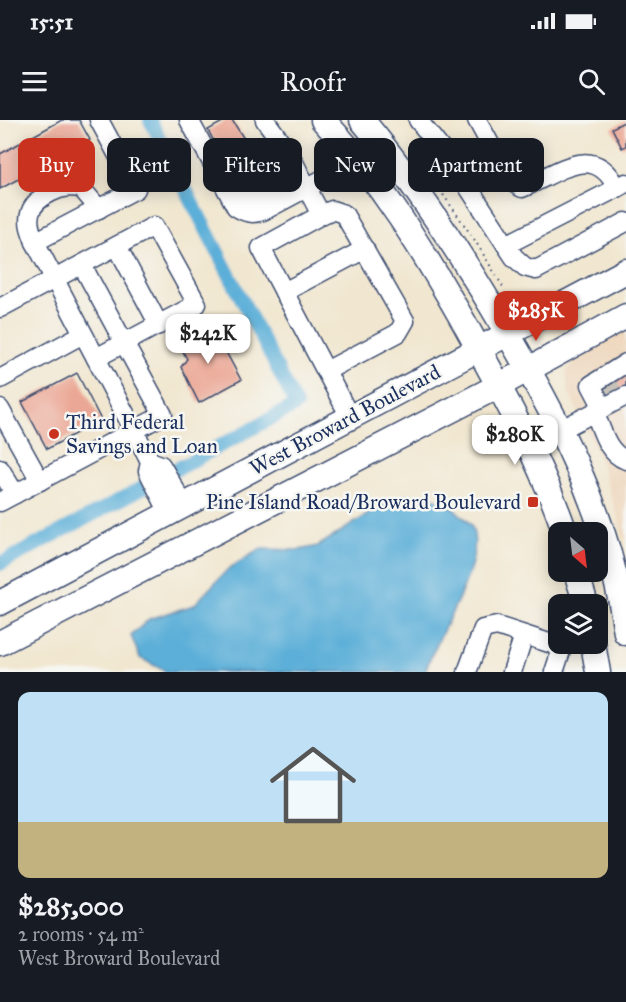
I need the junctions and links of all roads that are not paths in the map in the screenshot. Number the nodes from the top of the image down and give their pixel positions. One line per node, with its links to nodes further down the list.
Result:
1 (99, 120): 13 (lane)
2 (189, 120): 10 (lane)
3 (265, 120): 10 (lane)
4 (323, 120): 8 (main road)
5 (362, 120): 28 (main road)
6 (418, 120): 17 (lane)
7 (477, 120): 11 (lane)
8 (340, 138)
9 (314, 179): 10 (lane)
10 (303, 182): 14 (lane)
11 (621, 186): 17 (lane)
12 (384, 192): 30 (main road)
13 (99, 209): 16 (lane); 16 (lane)
14 (321, 215): 19 (lane); 23 (lane)
15 (626, 222): 17 (lane)
16 (35, 243): 22 (lane)
17 (506, 245)
18 (117, 246): 20 (lane); 26 (lane); 26 (lane)
19 (365, 249): 23 (lane); 34 (lane)
20 (82, 265): 22 (lane); 29 (lane)
21 (626, 271): 28 (main road, West Broward Boulevard)
22 (54, 279): 24 (lane); 27 (lane)
23 (284, 292): 34 (lane)
24 (0, 308)
25 (626, 316): 33 (main road, West Broward Boulevard)
26 (159, 325): 29 (lane)
27 (83, 334): 31 (lane); 35 (lane)
28 (508, 335): 30 (main road, West Broward Boulevard); 33 (main road)
29 (124, 343): 31 (lane); 41 (lane)
30 (479, 351): 36 (main road); 39 (main road, West Broward Boulevard)
31 (96, 358): 41 (lane)
32 (625, 365): 37 (lane)
33 (528, 370): 36 (main road, West Broward Boulevard); 40 (main road)
34 (326, 371): 39 (lane)
35 (0, 379)
36 (498, 386): 47 (main road); 51 (main road, West Broward Boulevard)
37 (610, 396): 40 (lane); 42 (lane)
38 (0, 409): 44 (lane)
39 (350, 417): 46 (main road, West Broward Boulevard)
40 (560, 430): 49 (main road)
41 (134, 431): 44 (lane); 46 (lane)
42 (626, 460)
43 (0, 469): 45 (lane)
44 (40, 481): 45 (lane)
45 (7, 498)
46 (176, 509): 48 (main road, West Broward Boulevard)
47 (561, 522)
48 (0, 603)
49 (626, 627)
50 (524, 635): 53 (lane); 54 (lane); 55 (lane)
51 (0, 643)
52 (595, 654): 56 (main road)
53 (467, 672)
54 (512, 672)
55 (554, 672)
56 (598, 672)

